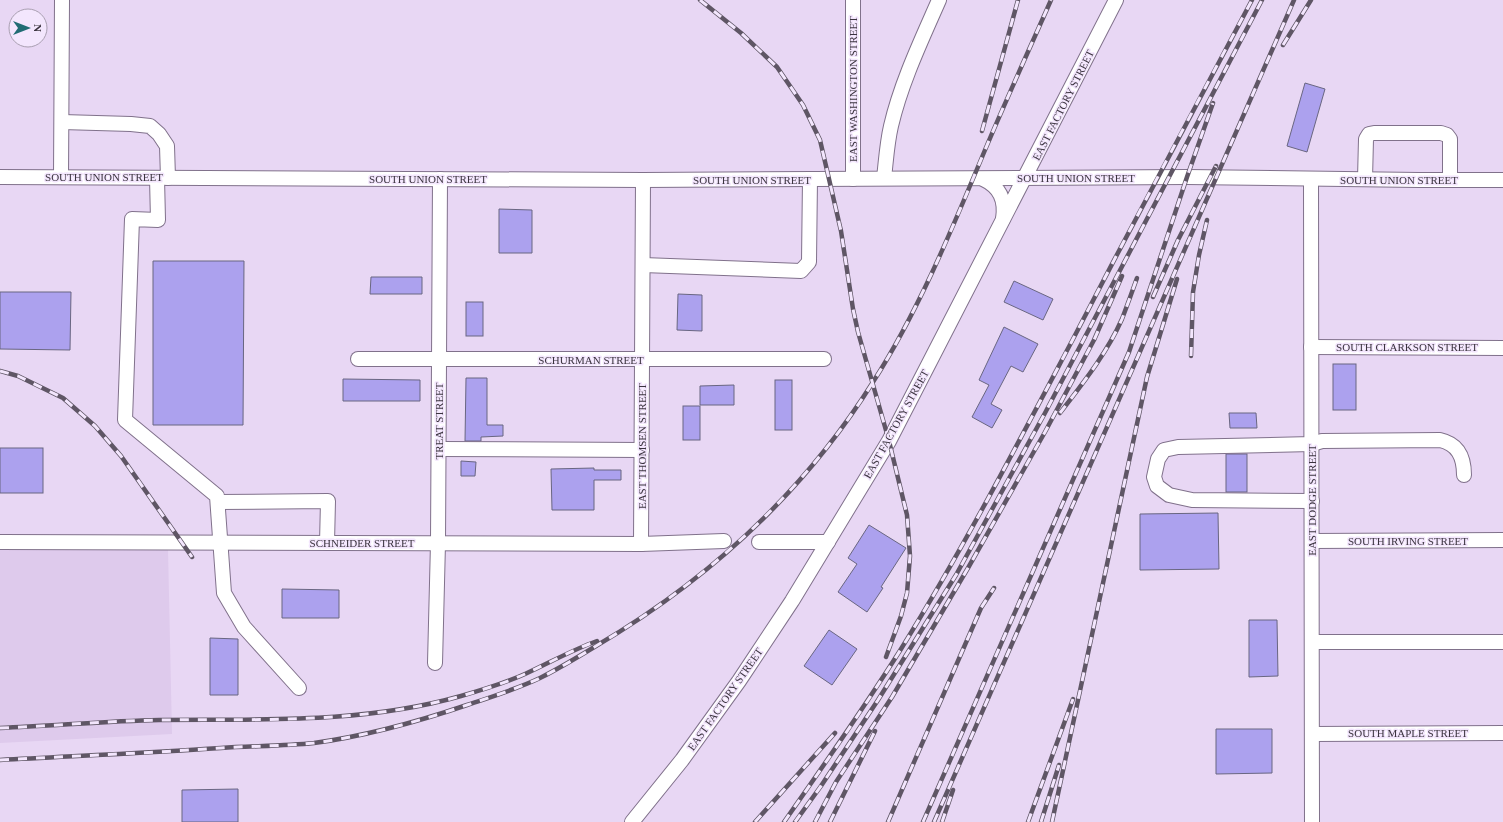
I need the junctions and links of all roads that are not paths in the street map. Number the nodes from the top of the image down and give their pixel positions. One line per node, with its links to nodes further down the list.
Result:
1 (62, 0): 5 (street)
2 (853, 0): 14 (street, EAST WASHINGTON STREET)
3 (939, 0): 9 (street)
4 (1116, 0): 11 (street, EAST FACTORY STREET)
5 (62, 122): 7 (street); 8 (street)
6 (0, 177): 7 (street, SOUTH UNION STREET)
7 (61, 177): 8 (street, SOUTH UNION STREET)
8 (162, 178): 12 (street, SOUTH UNION STREET); 33 (street)
9 (884, 178): 10 (street, SOUTH UNION STREET); 14 (street, SOUTH UNION STREET)
10 (983, 178): 11 (street, SOUTH UNION STREET); 20 (street)
11 (1026, 178): 15 (street, SOUTH UNION STREET); 20 (street, EAST FACTORY STREET)
12 (440, 179): 17 (street, SOUTH UNION STREET); 26 (street, TREAT STREET)
13 (810, 179): 14 (street, SOUTH UNION STREET); 17 (street, SOUTH UNION STREET); 21 (street)
14 (853, 179)
15 (1311, 179): 16 (street, SOUTH UNION STREET); 22 (street, EAST DODGE STREET)
16 (1365, 179): 18 (street, SOUTH UNION STREET); 18 (street)
17 (643, 180): 21 (street, EAST THOMSEN STREET)
18 (1450, 180): 19 (street, SOUTH UNION STREET)
19 (1503, 180)
20 (1003, 222): 39 (street, EAST FACTORY STREET)
21 (643, 266): 27 (street, EAST THOMSEN STREET)
22 (1311, 346): 23 (street, SOUTH CLARKSON STREET); 28 (street, EAST DODGE STREET)
23 (1503, 348)
24 (358, 359): 26 (street, SCHURMAN STREET)
25 (824, 359): 27 (street, SCHURMAN STREET)
26 (439, 360): 27 (street, SCHURMAN STREET); 29 (street, TREAT STREET)
27 (642, 360): 30 (street, EAST THOMSEN STREET)
28 (1312, 444): 31 (street); 32 (street, EAST DODGE STREET); 32 (street)
29 (439, 449): 30 (street); 42 (street, TREAT STREET)
30 (642, 450): 43 (street, EAST THOMSEN STREET)
31 (1464, 475)
32 (1312, 501): 36 (street, EAST DODGE STREET)
33 (218, 502): 40 (street); 41 (street)
34 (1503, 540): 36 (street, SOUTH IRVING STREET)
35 (724, 541): 43 (street, SCHNEIDER STREET)
36 (1312, 541): 44 (street, EAST DODGE STREET)
37 (0, 542): 40 (street, SCHNEIDER STREET)
38 (759, 542): 39 (street)
39 (828, 542): 50 (street, EAST FACTORY STREET)
40 (222, 543): 41 (street, SCHNEIDER STREET); 47 (street)
41 (328, 543): 42 (street, SCHNEIDER STREET)
42 (438, 544): 43 (street, SCHNEIDER STREET); 46 (street, TREAT STREET)
43 (641, 544)
44 (1312, 642): 45 (street); 49 (street, EAST DODGE STREET)
45 (1503, 642)
46 (435, 663)
47 (299, 688)
48 (1503, 733): 49 (street, SOUTH MAPLE STREET)
49 (1313, 734): 51 (street, EAST DODGE STREET)
50 (632, 822)
51 (1312, 822)

